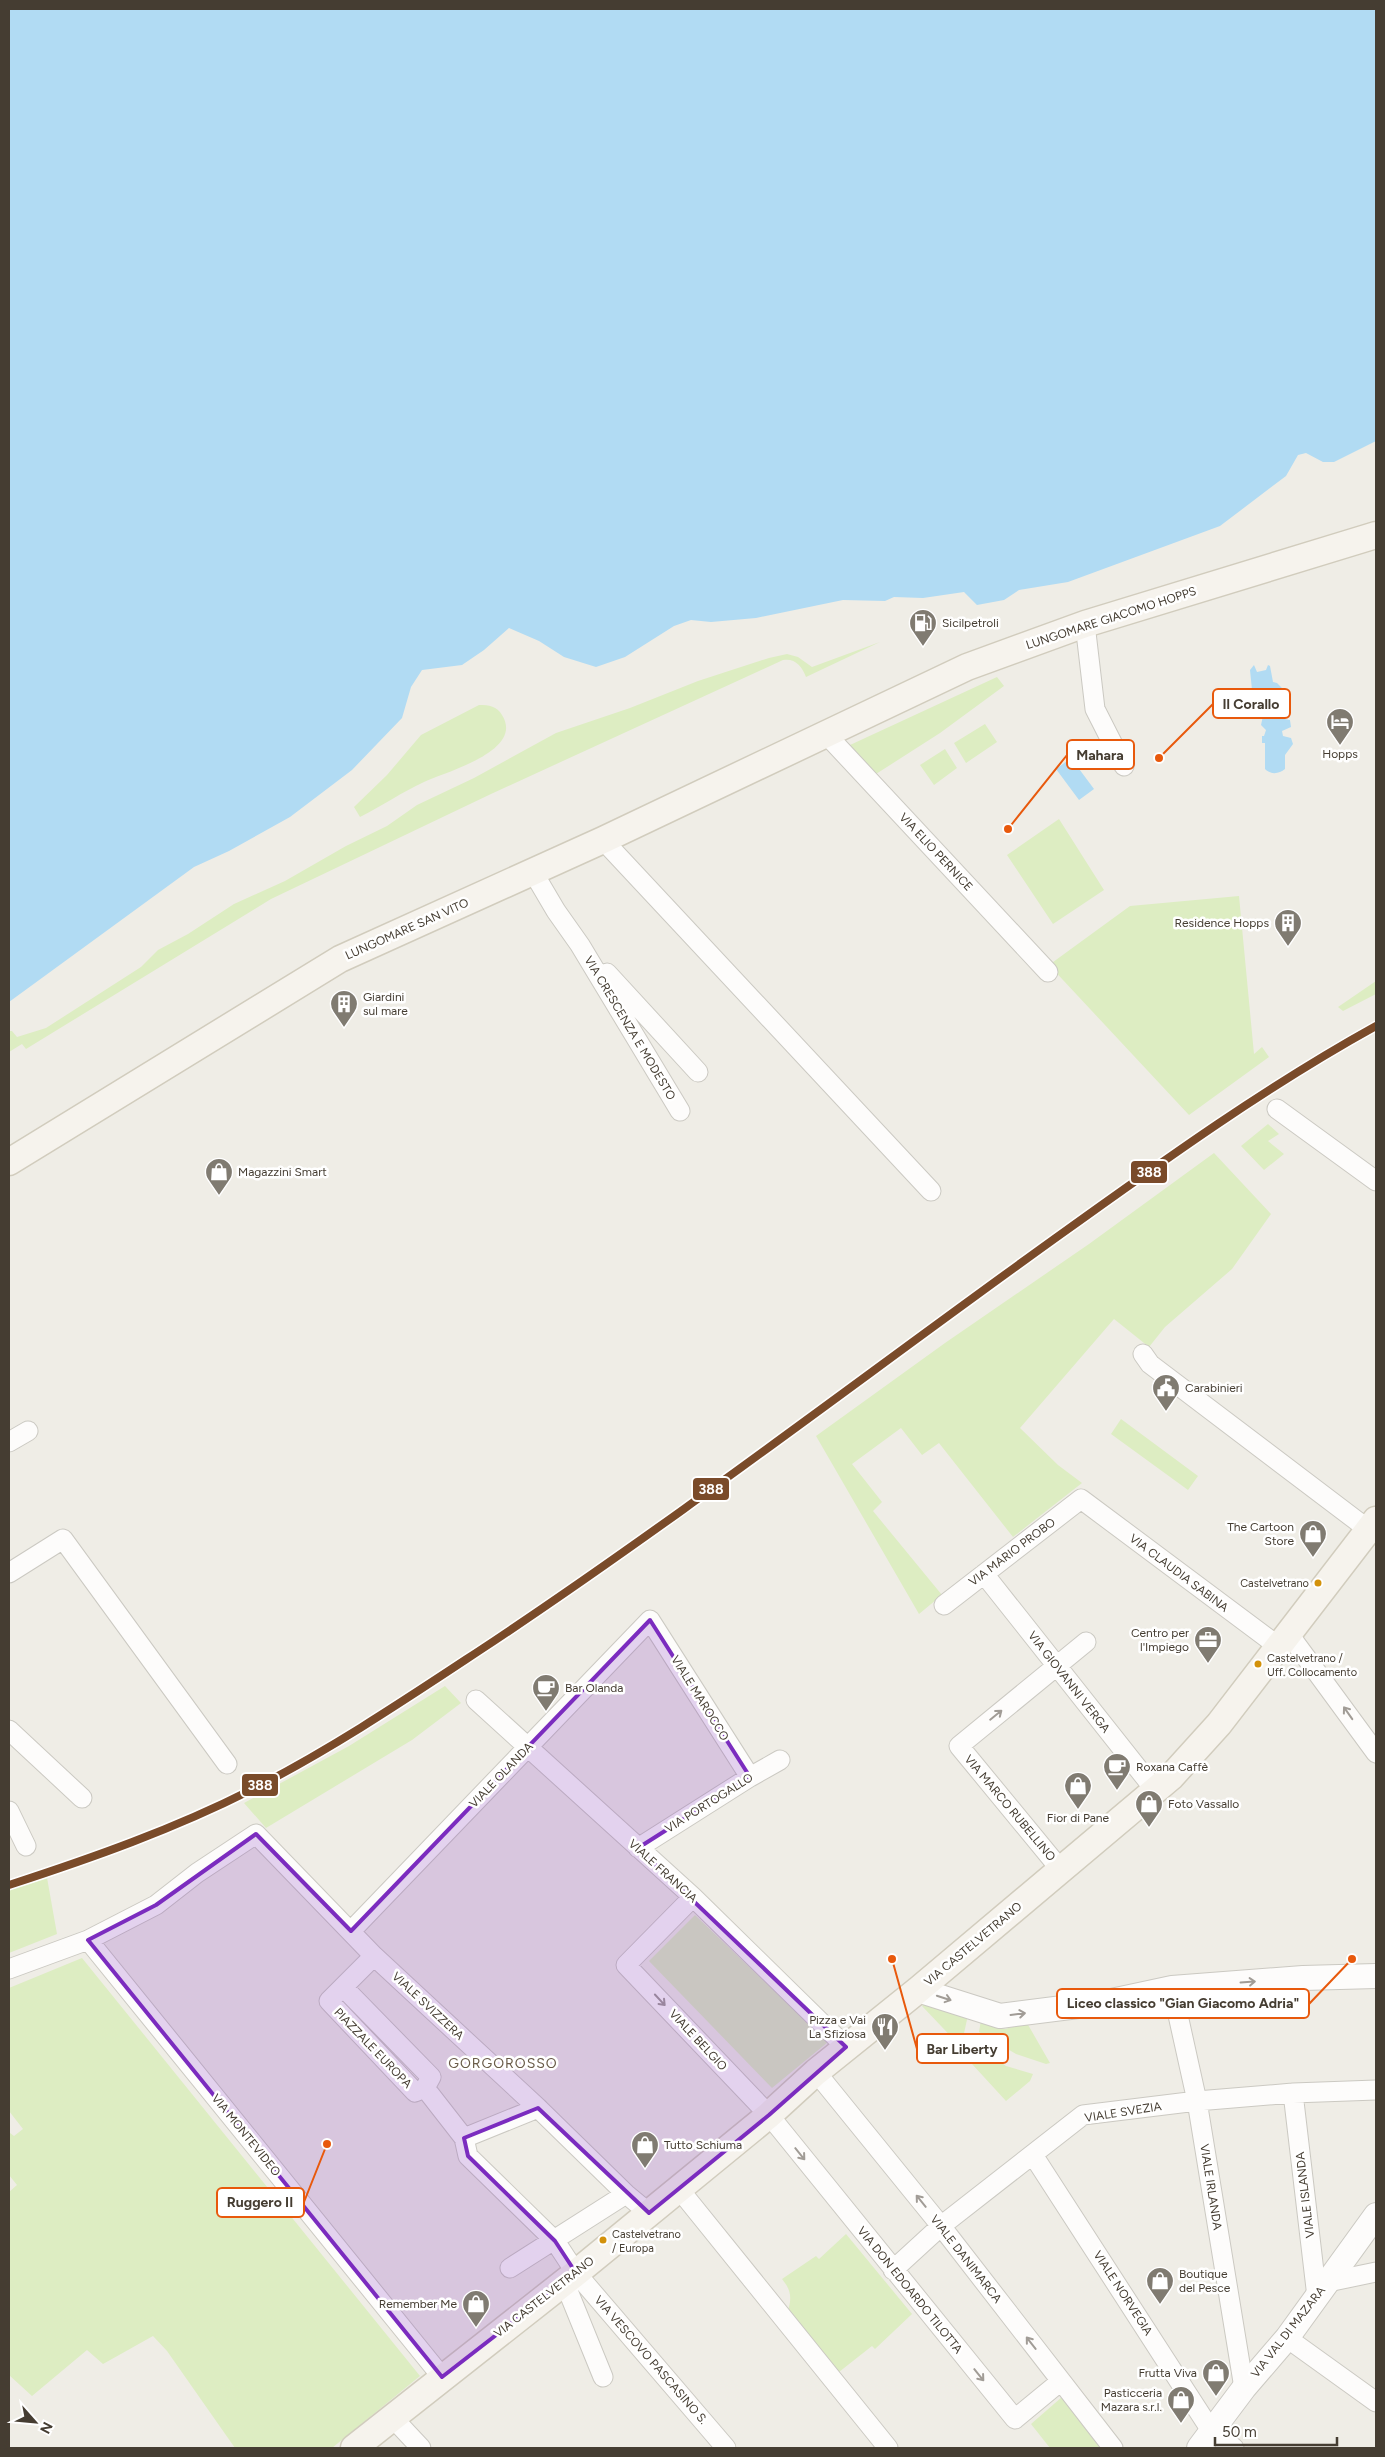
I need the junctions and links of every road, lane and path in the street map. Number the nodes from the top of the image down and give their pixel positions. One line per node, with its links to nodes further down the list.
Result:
1 (1376, 534): 2 (main road, LUNGOMARE GIACOMO HOPPS)
2 (1085, 624): 3 (main road, LUNGOMARE GIACOMO HOPPS); 4 (street)
3 (825, 733): 5 (main road, LUNGOMARE SAN VITO); 8 (street, VIA ELIO PERNICE)
4 (1124, 766)
5 (603, 840): 6 (main road, LUNGOMARE SAN VITO); 14 (street)
6 (533, 872): 7 (street, VIA CRESCENZA E MODESTO); 12 (main road, LUNGOMARE SAN VITO)
7 (580, 945): 9 (street, VIA CRESCENZA E MODESTO); 11 (street, VIA CRESCENZA E MODESTO)
8 (1048, 972)
9 (698, 1072)
10 (1277, 1109): 13 (street)
11 (680, 1111)
12 (9, 1162)
13 (1376, 1181)
14 (931, 1191)
15 (1144, 1354): 19 (street)
16 (28, 1431): 17 (street)
17 (9, 1442)
18 (1081, 1499): 21 (street, VIA MARIO PROBO); 24 (street, VIA CLAUDIA SABINA)
19 (1373, 1525): 24 (main road, VIA CASTELVETRANO)
20 (9, 1574): 32 (street)
21 (984, 1574): 22 (street, VIA MARIO PROBO); 26 (street, VIA GIOVANNI VERGA)
22 (944, 1605)
23 (650, 1620): 29 (street, VIALE OLANDA); 33 (street, VIALE MAROCCO)
24 (1283, 1640): 30 (street, VIA CLAUDIA SABINA, one-way to 24); 34 (main road, VIA CASTELVETRANO)
25 (1086, 1642): 26 (street)
26 (1056, 1666): 34 (street, VIA GIOVANNI VERGA); 39 (street, VIA MARCO RUBELLINO, one-way to 26)
27 (476, 1700): 29 (street, VIALE FRANCIA)
28 (9, 1730): 35 (street)
29 (528, 1747): 38 (street, VIALE FRANCIA); 41 (street, VIALE OLANDA)
30 (1376, 1753)
31 (780, 1760): 33 (street, VIA PORTOGALLO)
32 (227, 1764)
33 (750, 1777): 38 (street, VIA PORTOGALLO)
34 (1155, 1790): 39 (main road, VIA CASTELVETRANO)
35 (82, 1798)
36 (9, 1811): 37 (street)
37 (26, 1846)
38 (638, 1848): 40 (street, VIALE FRANCIA)
39 (1061, 1870): 47 (main road, VIA CASTELVETRANO)
40 (693, 1897): 48 (street, VIALE FRANCIA); 54 (street, VIALE BELGIO, one-way to 54)
41 (351, 1931): 42 (street, VIALE SVIZZERA); 43 (street, VIALE SVIZZERA)
42 (88, 1940): 44 (street); 69 (street, VIA MONTEVIDEO)
43 (374, 1956): 53 (street, VIALE SVIZZERA); 55 (street, PIAZZALE EUROPA)
44 (9, 1969)
45 (1376, 1976): 46 (street, one-way to 45)
46 (1172, 1988): 47 (street, one-way to 46); 52 (street, VIALE IRLANDA)
47 (918, 1990): 48 (main road, VIA CASTELVETRANO)
48 (846, 2047): 49 (main road, VIA CASTELVETRANO)
49 (816, 2072): 54 (main road, VIA CASTELVETRANO); 61 (street, VIALE DANIMARCA, one-way to 49)
50 (1376, 2090): 51 (street, VIALE SVEZIA)
51 (1293, 2093): 52 (street, VIALE SVEZIA); 67 (street, VIALE ISLANDA)
52 (1197, 2101): 56 (street, VIALE SVEZIA); 72 (street, VIALE IRLANDA)
53 (538, 2108): 55 (street); 58 (street, VIALE SVIZZERA)
54 (769, 2116): 57 (main road, VIA CASTELVETRANO); 64 (street, VIA DON EDOARDO TILOTTA, one-way to 64)
55 (464, 2138): 62 (street)
56 (1033, 2155): 61 (street, VIALE SVEZIA); 75 (street, VIALE NORVEGIA)
57 (679, 2189): 59 (main road, VIA CASTELVETRANO); 79 (street)
58 (626, 2194): 59 (street, VIALE SVIZZERA); 62 (street)
59 (649, 2213): 66 (main road, VIA CASTELVETRANO)
60 (1376, 2216): 67 (street, VIA VAL DI MAZARA)
61 (942, 2226): 64 (street, VIALE SVEZIA); 71 (street, VIALE DANIMARCA, one-way to 61)
62 (555, 2241): 63 (street); 66 (street)
63 (510, 2268)
64 (893, 2270): 71 (street, VIA DON EDOARDO TILOTTA, one-way to 71)
65 (1376, 2272): 67 (street)
66 (570, 2277): 69 (main road, VIA CASTELVETRANO); 70 (street); 78 (street, VIA VESCOVO PASCASINO S.)
67 (1323, 2290): 68 (street, VIA VAL DI MAZARA)
68 (1287, 2338): 72 (street, VIA VAL DI MAZARA); 73 (street)
69 (442, 2377): 74 (main road, VIA CASTELVETRANO)
70 (603, 2378)
71 (1061, 2381): 80 (street, VIALE DANIMARCA)
72 (1244, 2388): 75 (street, VIA VAL DI MAZARA)
73 (1376, 2401)
74 (392, 2417): 76 (main road, VIA CASTELVETRANO); 77 (street)
75 (1206, 2440): 81 (street)
76 (354, 2448)
77 (421, 2448)
78 (726, 2448)
79 (888, 2448)
80 (1113, 2448)
81 (1234, 2448)

